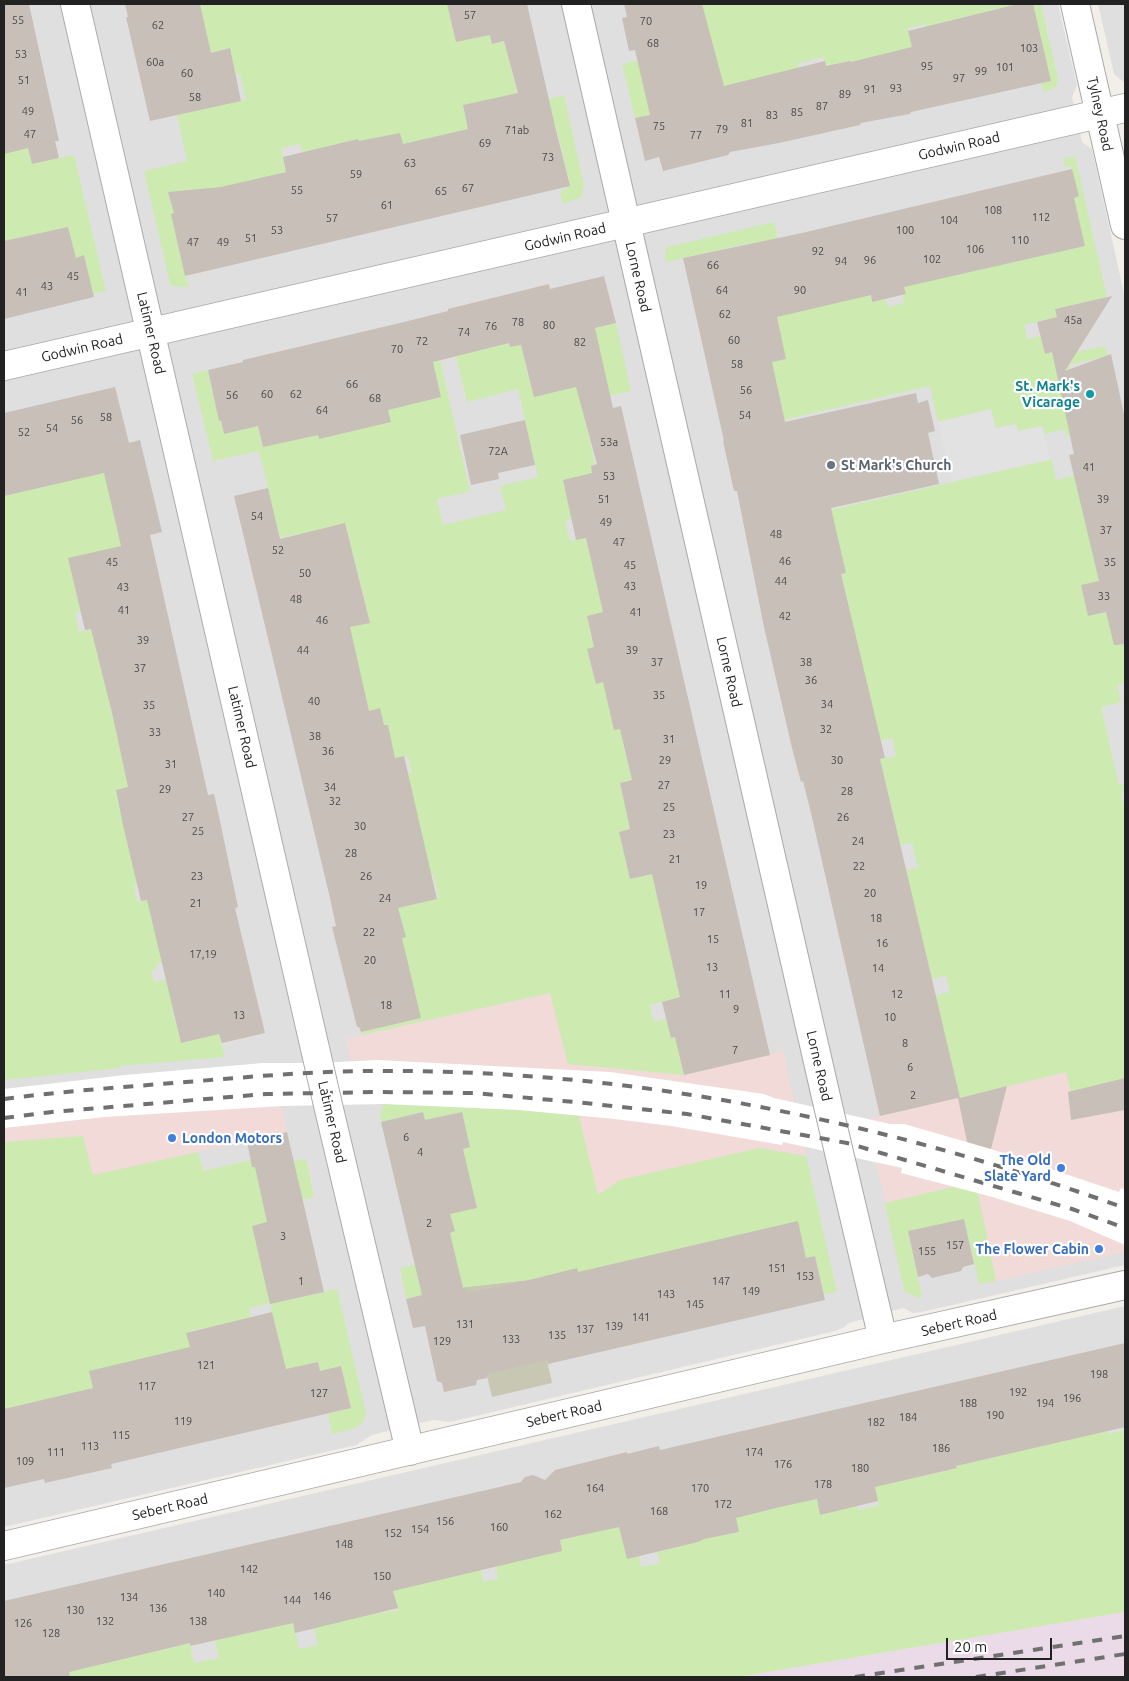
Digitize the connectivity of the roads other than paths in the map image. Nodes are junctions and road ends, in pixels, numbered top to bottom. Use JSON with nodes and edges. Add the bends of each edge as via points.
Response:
{"nodes":[{"id":1,"x":75,"y":4,"type":"edge"},
{"id":2,"x":576,"y":4,"type":"edge"},
{"id":3,"x":1076,"y":4,"type":"edge"},
{"id":4,"x":1113,"y":111,"type":"edge"},
{"id":5,"x":626,"y":223,"type":"junction"},
{"id":6,"x":1125,"y":225,"type":"edge"},
{"id":7,"x":151,"y":333,"type":"junction"},
{"id":8,"x":4,"y":366,"type":"edge"},
{"id":9,"x":1125,"y":1285,"type":"edge"},
{"id":10,"x":883,"y":1339,"type":"junction"},
{"id":11,"x":410,"y":1451,"type":"junction"},
{"id":12,"x":4,"y":1546,"type":"edge"}],
"edges":[{"from":1,"to":7,"type":"street","name":"Latimer Road"},
{"from":2,"to":5,"type":"street","name":"Lorne Road"},
{"from":3,"to":4,"type":"street","name":"Tylney Road"},
{"from":4,"to":5,"type":"street","name":"Godwin Road"},
{"from":4,"to":6,"type":"street","name":"Tylney Road"},
{"from":5,"to":7,"type":"street","name":"Godwin Road"},
{"from":5,"to":10,"type":"street","name":"Lorne Road"},
{"from":7,"to":8,"type":"street","name":"Godwin Road"},
{"from":7,"to":11,"type":"street","name":"Latimer Road"},
{"from":9,"to":10,"type":"street","name":"Sebert Road"},
{"from":10,"to":11,"type":"street","name":"Sebert Road"},
{"from":11,"to":12,"type":"street","name":"Sebert Road"}]}
